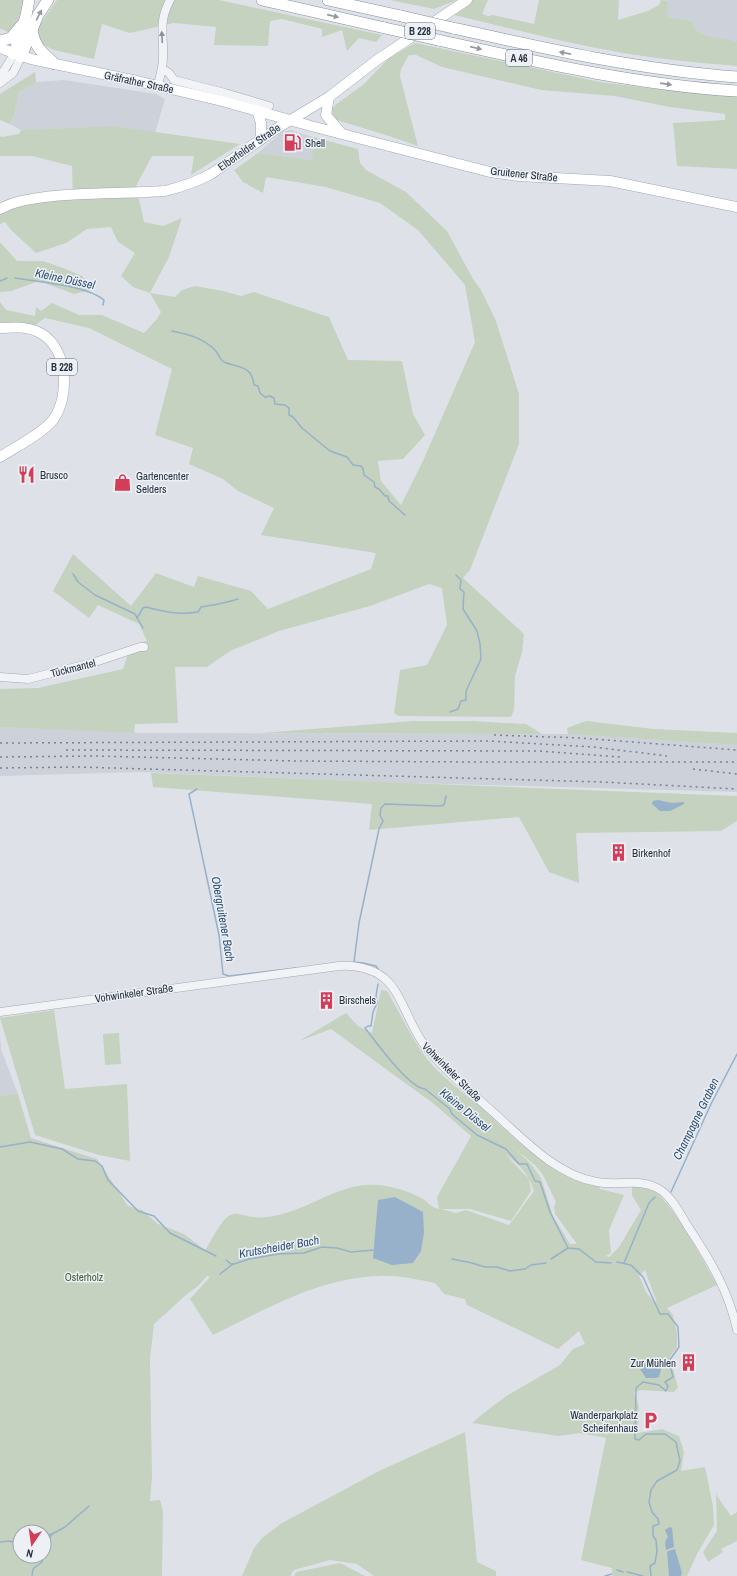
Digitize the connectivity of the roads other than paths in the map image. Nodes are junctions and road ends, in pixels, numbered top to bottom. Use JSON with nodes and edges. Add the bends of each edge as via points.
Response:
{"nodes":[{"id":1,"x":29,"y":0,"type":"edge"},
{"id":2,"x":48,"y":0,"type":"edge"},
{"id":3,"x":170,"y":0,"type":"edge"},
{"id":4,"x":262,"y":0,"type":"edge"},
{"id":5,"x":328,"y":0,"type":"edge"},
{"id":6,"x":467,"y":0,"type":"edge"},
{"id":7,"x":27,"y":27,"type":"junction"},
{"id":8,"x":0,"y":41,"type":"edge"},
{"id":9,"x":0,"y":48,"type":"edge"},
{"id":10,"x":17,"y":55,"type":"junction"},
{"id":11,"x":55,"y":64,"type":"junction"},
{"id":12,"x":0,"y":77,"type":"edge"},
{"id":13,"x":160,"y":77,"type":"junction"},
{"id":14,"x":737,"y":77,"type":"edge"},
{"id":15,"x":0,"y":83,"type":"edge"},
{"id":16,"x":737,"y":91,"type":"edge"},
{"id":17,"x":330,"y":97,"type":"junction"},
{"id":18,"x":269,"y":106,"type":"dead end"},
{"id":19,"x":257,"y":110,"type":"junction"},
{"id":20,"x":290,"y":120,"type":"junction"},
{"id":21,"x":342,"y":134,"type":"junction"},
{"id":22,"x":261,"y":139,"type":"junction"},
{"id":23,"x":737,"y":207,"type":"edge"},
{"id":24,"x":0,"y":208,"type":"edge"},
{"id":25,"x":0,"y":328,"type":"edge"},
{"id":26,"x":0,"y":457,"type":"edge"},
{"id":27,"x":144,"y":647,"type":"dead end"},
{"id":28,"x":0,"y":677,"type":"edge"},
{"id":29,"x":0,"y":1012,"type":"edge"},
{"id":30,"x":737,"y":1330,"type":"edge"}],
"edges":[{"from":1,"to":7,"type":"highway"},
{"from":7,"to":2,"type":"highway","one_way":true},
{"from":13,"to":3,"type":"street","one_way":true,"via":[[163,21]]},
{"from":4,"to":16,"type":"highway","number":"A 46","one_way":true,"bridge":true,"via":[[627,79]]},
{"from":14,"to":5,"type":"highway","number":"A 46","one_way":true,"bridge":true,"via":[[603,60]]},
{"from":6,"to":17,"type":"main road","name":"Elberfelder Straße","number":"B 228","via":[[377,60]]},
{"from":7,"to":8,"type":"highway","via":[[11,38]]},
{"from":7,"to":10,"type":"highway"},
{"from":7,"to":11,"type":"highway","via":[[37,47]]},
{"from":9,"to":10,"type":"main road","name":"Gräfrather Straße"},
{"from":10,"to":11,"type":"main road","name":"Gräfrather Straße"},
{"from":10,"to":12,"type":"street"},
{"from":10,"to":15,"type":"street","via":[[15,71]]},
{"from":11,"to":13,"type":"main road","name":"Gräfrather Straße"},
{"from":13,"to":18,"type":"street","name":"Gräfrather Straße","via":[[169,72],[174,80]]},
{"from":13,"to":19,"type":"main road","name":"Gräfrather Straße"},
{"from":17,"to":20,"type":"main road","name":"Elberfelder Straße","number":"B 228"},
{"from":17,"to":21,"type":"main road","via":[[326,115]]},
{"from":19,"to":20,"type":"main road","name":"Gräfrather Straße"},
{"from":19,"to":22,"type":"main road","via":[[261,123]]},
{"from":20,"to":21,"type":"main road","name":"Gruitener Straße"},
{"from":20,"to":22,"type":"main road","name":"Elberfelder Straße","number":"B 228"},
{"from":21,"to":23,"type":"main road","name":"Gruitener Straße","via":[[496,173],[610,181]]},
{"from":22,"to":24,"type":"main road","name":"Elberfelder Straße","number":"B 228","via":[[210,174],[177,188],[152,192],[63,195],[26,200]]},
{"from":25,"to":26,"type":"main road","number":"B 228","via":[[23,328],[46,337],[58,353],[63,381],[59,408],[52,422]]},
{"from":27,"to":28,"type":"street","name":"Tückmantel","via":[[92,664],[28,679]]},
{"from":29,"to":30,"type":"street","name":"Vohwinkeler Straße","via":[[339,966],[376,973],[389,982],[416,1033],[429,1050],[545,1157],[563,1170],[586,1180],[603,1183],[644,1183],[664,1193],[716,1271]]}]}
